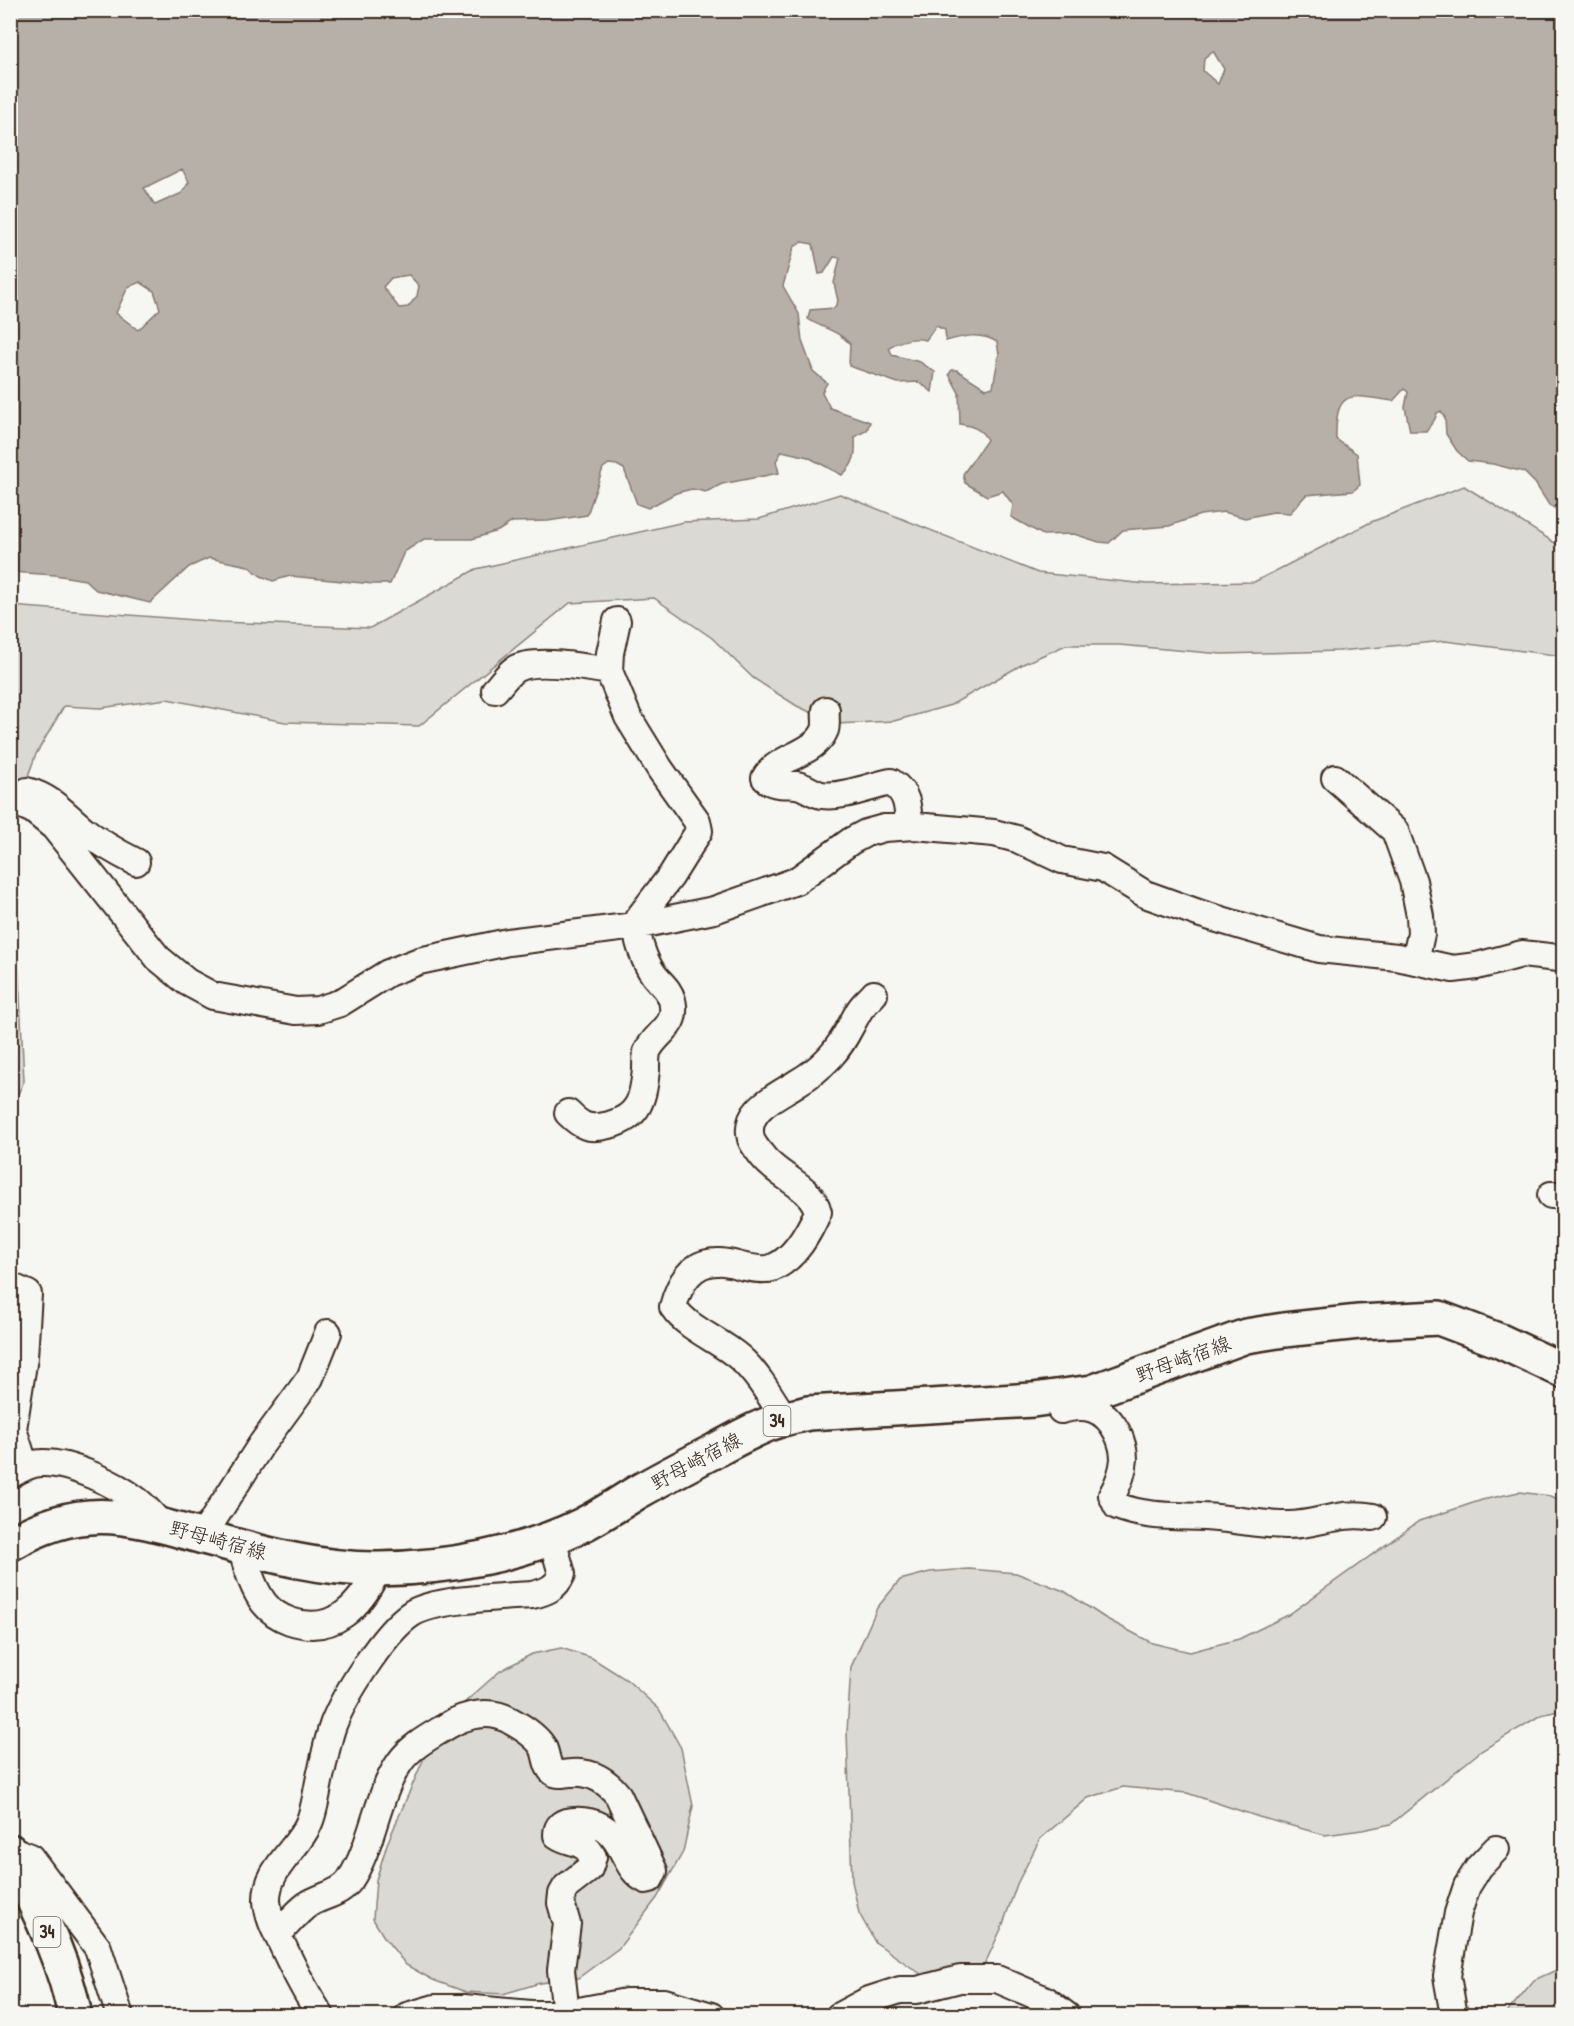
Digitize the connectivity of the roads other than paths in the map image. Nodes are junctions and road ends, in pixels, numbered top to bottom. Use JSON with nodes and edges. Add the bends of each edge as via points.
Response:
{"nodes":[{"id":1,"x":617,"y":621,"type":"dead end"},
{"id":2,"x":609,"y":670,"type":"junction"},
{"id":3,"x":495,"y":690,"type":"dead end"},
{"id":4,"x":826,"y":710,"type":"dead end"},
{"id":5,"x":1335,"y":778,"type":"dead end"},
{"id":6,"x":12,"y":802,"type":"edge"},
{"id":7,"x":909,"y":826,"type":"junction"},
{"id":8,"x":136,"y":862,"type":"dead end"},
{"id":9,"x":635,"y":926,"type":"junction"},
{"id":10,"x":1562,"y":959,"type":"edge"},
{"id":11,"x":1415,"y":961,"type":"junction"},
{"id":12,"x":874,"y":994,"type":"dead end"},
{"id":13,"x":568,"y":1113,"type":"dead end"},
{"id":14,"x":10,"y":1286,"type":"edge"},
{"id":15,"x":328,"y":1333,"type":"dead end"},
{"id":16,"x":1563,"y":1371,"type":"edge"},
{"id":17,"x":1042,"y":1399,"type":"junction"},
{"id":18,"x":785,"y":1419,"type":"junction"},
{"id":19,"x":18,"y":1472,"type":"edge"},
{"id":20,"x":1373,"y":1517,"type":"dead end"},
{"id":21,"x":161,"y":1525,"type":"junction"},
{"id":22,"x":202,"y":1537,"type":"junction"},
{"id":23,"x":552,"y":1539,"type":"junction"},
{"id":24,"x":10,"y":1544,"type":"edge"},
{"id":25,"x":241,"y":1548,"type":"junction"},
{"id":26,"x":378,"y":1569,"type":"junction"},
{"id":27,"x":1496,"y":1849,"type":"dead end"},
{"id":28,"x":10,"y":1850,"type":"edge"},
{"id":29,"x":278,"y":1934,"type":"junction"},
{"id":30,"x":566,"y":2013,"type":"junction"},
{"id":31,"x":75,"y":2016,"type":"edge"},
{"id":32,"x":120,"y":2016,"type":"edge"},
{"id":33,"x":321,"y":2016,"type":"edge"},
{"id":34,"x":407,"y":2016,"type":"edge"},
{"id":35,"x":711,"y":2016,"type":"edge"},
{"id":36,"x":839,"y":2016,"type":"edge"},
{"id":37,"x":1067,"y":2016,"type":"edge"},
{"id":38,"x":1454,"y":2016,"type":"edge"}],
"edges":[{"from":1,"to":2,"type":"street"},
{"from":2,"to":3,"type":"street","via":[[522,666]]},
{"from":2,"to":9,"type":"street","via":[[628,717],[697,821],[699,831]]},
{"from":4,"to":7,"type":"street","via":[[825,729],[818,740],[773,768],[765,778],[832,796],[891,782],[904,793]]},
{"from":5,"to":11,"type":"street","via":[[1395,831],[1420,916]]},
{"from":6,"to":8,"type":"street","via":[[27,791],[40,795],[103,844]]},
{"from":6,"to":9,"type":"street","via":[[33,810],[54,827],[158,957],[187,982],[213,996],[233,1000],[296,1011],[318,1010],[340,1003],[388,973],[419,961],[508,942]]},
{"from":7,"to":9,"type":"street","via":[[866,833],[796,881],[714,910]]},
{"from":7,"to":11,"type":"street","via":[[994,833],[1017,839],[1062,860],[1103,868],[1145,894],[1201,914],[1319,948]]},
{"from":9,"to":13,"type":"street","via":[[646,962],[672,999],[671,1021],[647,1052],[641,1102],[634,1111],[619,1122],[589,1127]]},
{"from":10,"to":11,"type":"street","via":[[1522,954],[1453,969]]},
{"from":12,"to":18,"type":"street","via":[[859,1010],[844,1040],[829,1058],[768,1100],[751,1125],[752,1140],[765,1159],[816,1203],[818,1212],[800,1245],[771,1268],[717,1262],[697,1266],[676,1293],[673,1307],[695,1329],[742,1359]]},
{"from":14,"to":19,"type":"street","via":[[28,1294],[13,1429]]},
{"from":15,"to":22,"type":"street","via":[[310,1378]]},
{"from":16,"to":17,"type":"main road","name":"野母崎宿線","number":"34","via":[[1439,1318],[1246,1336],[1092,1392]]},
{"from":17,"to":18,"type":"main road","name":"野母崎宿線","number":"34","via":[[808,1413]]},
{"from":17,"to":20,"type":"street","via":[[1048,1408],[1059,1411],[1074,1406],[1100,1411],[1113,1425],[1122,1441],[1124,1456],[1123,1472],[1112,1495],[1117,1506],[1134,1513],[1288,1526],[1332,1516]]},
{"from":18,"to":23,"type":"main road","name":"野母崎宿線","number":"34","via":[[738,1438]]},
{"from":19,"to":21,"type":"street","via":[[42,1463],[95,1476],[138,1501]]},
{"from":21,"to":22,"type":"main road","name":"野母崎宿線","number":"34"},
{"from":21,"to":24,"type":"main road","name":"野母崎宿線","number":"34","via":[[132,1518],[81,1518],[39,1529]]},
{"from":22,"to":25,"type":"main road","name":"野母崎宿線","number":"34"},
{"from":23,"to":26,"type":"main road","name":"野母崎宿線","number":"34","via":[[470,1559]]},
{"from":23,"to":29,"type":"street","via":[[562,1574],[554,1586],[532,1595],[426,1607],[411,1614],[373,1654],[333,1725],[310,1821],[270,1880],[269,1918]]},
{"from":25,"to":26,"type":"main road","name":"野母崎宿線","number":"34","via":[[322,1565]]},
{"from":25,"to":26,"type":"street","via":[[264,1604],[278,1617],[300,1624],[337,1621],[367,1592]]},
{"from":27,"to":38,"type":"street","via":[[1467,1886],[1458,1913],[1447,1976]]},
{"from":28,"to":31,"type":"main road","number":"34","via":[[55,1950]]},
{"from":28,"to":32,"type":"street","via":[[30,1857],[98,1948]]},
{"from":29,"to":30,"type":"street","via":[[306,1906],[348,1883],[400,1762],[460,1717],[495,1714],[537,1740],[551,1770],[557,1774],[584,1773],[610,1785],[654,1871],[650,1879],[638,1875],[613,1835],[599,1824],[563,1822],[556,1831],[562,1839],[582,1844],[593,1857],[590,1869],[562,1894],[567,1924],[561,1970]]},
{"from":29,"to":33,"type":"street","via":[[304,1991]]},
{"from":30,"to":34,"type":"street","via":[[435,2008]]},
{"from":30,"to":35,"type":"street","via":[[626,2002],[664,2002]]},
{"from":36,"to":37,"type":"street","via":[[900,1990],[917,1990],[960,1979],[997,1979],[1046,2000]]}]}
